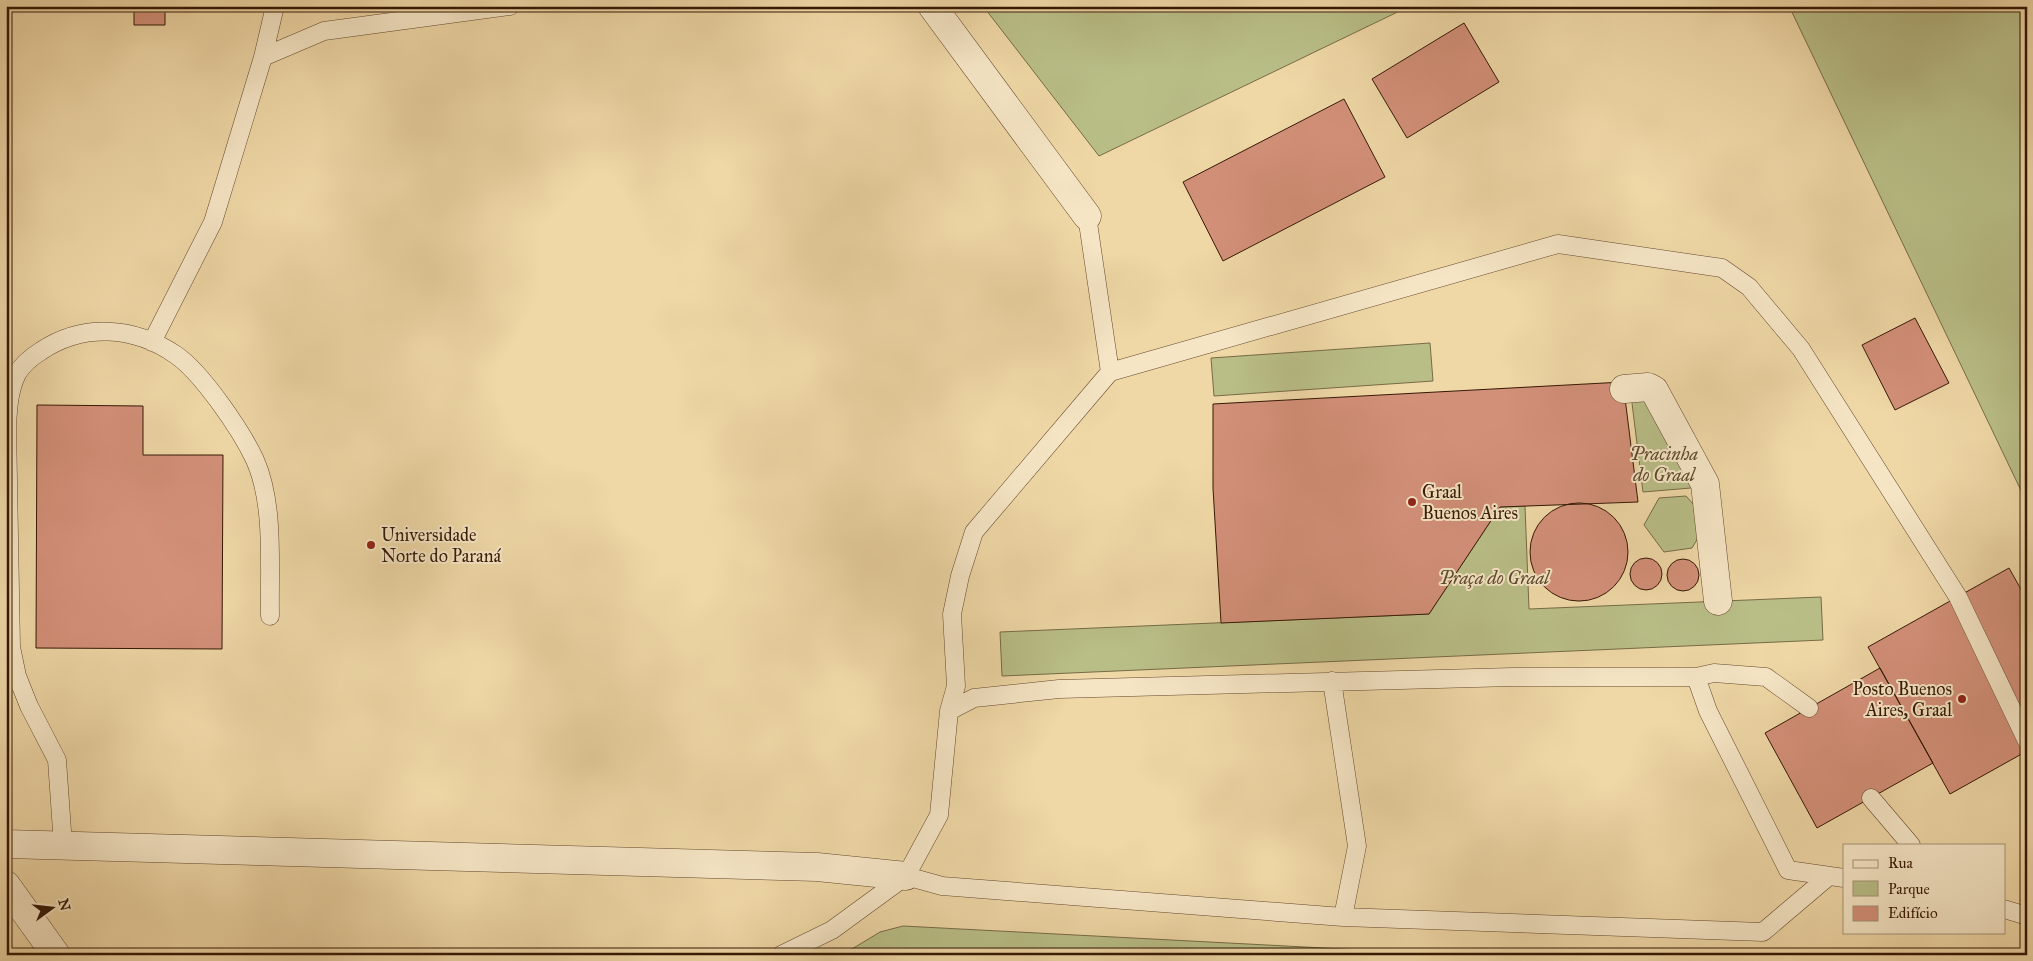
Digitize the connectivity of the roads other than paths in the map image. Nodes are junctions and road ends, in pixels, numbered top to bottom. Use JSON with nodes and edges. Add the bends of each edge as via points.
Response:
{"nodes":[{"id":1,"x":275,"y":6,"type":"edge"},
{"id":2,"x":510,"y":6,"type":"edge"},
{"id":3,"x":932,"y":6,"type":"edge"},
{"id":4,"x":263,"y":57,"type":"junction"},
{"id":5,"x":1087,"y":216,"type":"joint"},
{"id":6,"x":152,"y":342,"type":"junction"},
{"id":7,"x":1110,"y":372,"type":"junction"},
{"id":8,"x":1624,"y":389,"type":"dead end"},
{"id":9,"x":1718,"y":601,"type":"dead end"},
{"id":10,"x":270,"y":616,"type":"dead end"},
{"id":11,"x":1696,"y":677,"type":"junction"},
{"id":12,"x":1332,"y":681,"type":"junction"},
{"id":13,"x":1809,"y":708,"type":"dead end"},
{"id":14,"x":950,"y":711,"type":"junction"},
{"id":15,"x":2027,"y":741,"type":"edge"},
{"id":16,"x":1871,"y":798,"type":"dead end"},
{"id":17,"x":6,"y":844,"type":"edge"},
{"id":18,"x":1910,"y":844,"type":"edge"},
{"id":19,"x":63,"y":845,"type":"junction"},
{"id":20,"x":906,"y":876,"type":"junction"},
{"id":21,"x":1837,"y":877,"type":"edge"},
{"id":22,"x":6,"y":885,"type":"edge"},
{"id":23,"x":2006,"y":910,"type":"edge"},
{"id":24,"x":2027,"y":916,"type":"edge"},
{"id":25,"x":1343,"y":917,"type":"junction"},
{"id":26,"x":56,"y":955,"type":"edge"},
{"id":27,"x":780,"y":955,"type":"edge"}],
"edges":[{"from":1,"to":4,"type":"lane"},
{"from":2,"to":4,"type":"lane","via":[[324,31]]},
{"from":3,"to":5,"type":"street"},
{"from":4,"to":6,"type":"lane","via":[[213,222]]},
{"from":5,"to":7,"type":"lane"},
{"from":6,"to":10,"type":"lane","via":[[176,355],[196,372],[254,458],[264,482],[268,513]]},
{"from":6,"to":19,"type":"lane","via":[[104,331],[82,332],[58,340],[34,356],[18,373],[10,396],[7,426],[11,647],[29,706],[57,760]]},
{"from":7,"to":14,"type":"lane","via":[[974,532],[952,614],[956,686]]},
{"from":7,"to":15,"type":"lane","via":[[1558,244],[1722,268],[1749,287],[1801,349],[1958,597]]},
{"from":8,"to":9,"type":"street","via":[[1648,387],[1654,390],[1705,484]]},
{"from":11,"to":12,"type":"lane"},
{"from":11,"to":13,"type":"lane","via":[[1714,674],[1766,677]]},
{"from":11,"to":21,"type":"lane","via":[[1708,711],[1788,870]]},
{"from":12,"to":14,"type":"lane","via":[[1002,693],[974,698]]},
{"from":12,"to":25,"type":"lane","via":[[1357,846]]},
{"from":14,"to":20,"type":"lane","via":[[939,816]]},
{"from":16,"to":18,"type":"lane"},
{"from":17,"to":19,"type":"street"},
{"from":19,"to":20,"type":"street","via":[[817,866]]},
{"from":20,"to":25,"type":"lane","via":[[942,886]]},
{"from":20,"to":27,"type":"lane","via":[[832,930]]},
{"from":21,"to":25,"type":"lane","via":[[1763,932]]},
{"from":22,"to":26,"type":"street"},
{"from":23,"to":24,"type":"lane"}]}
